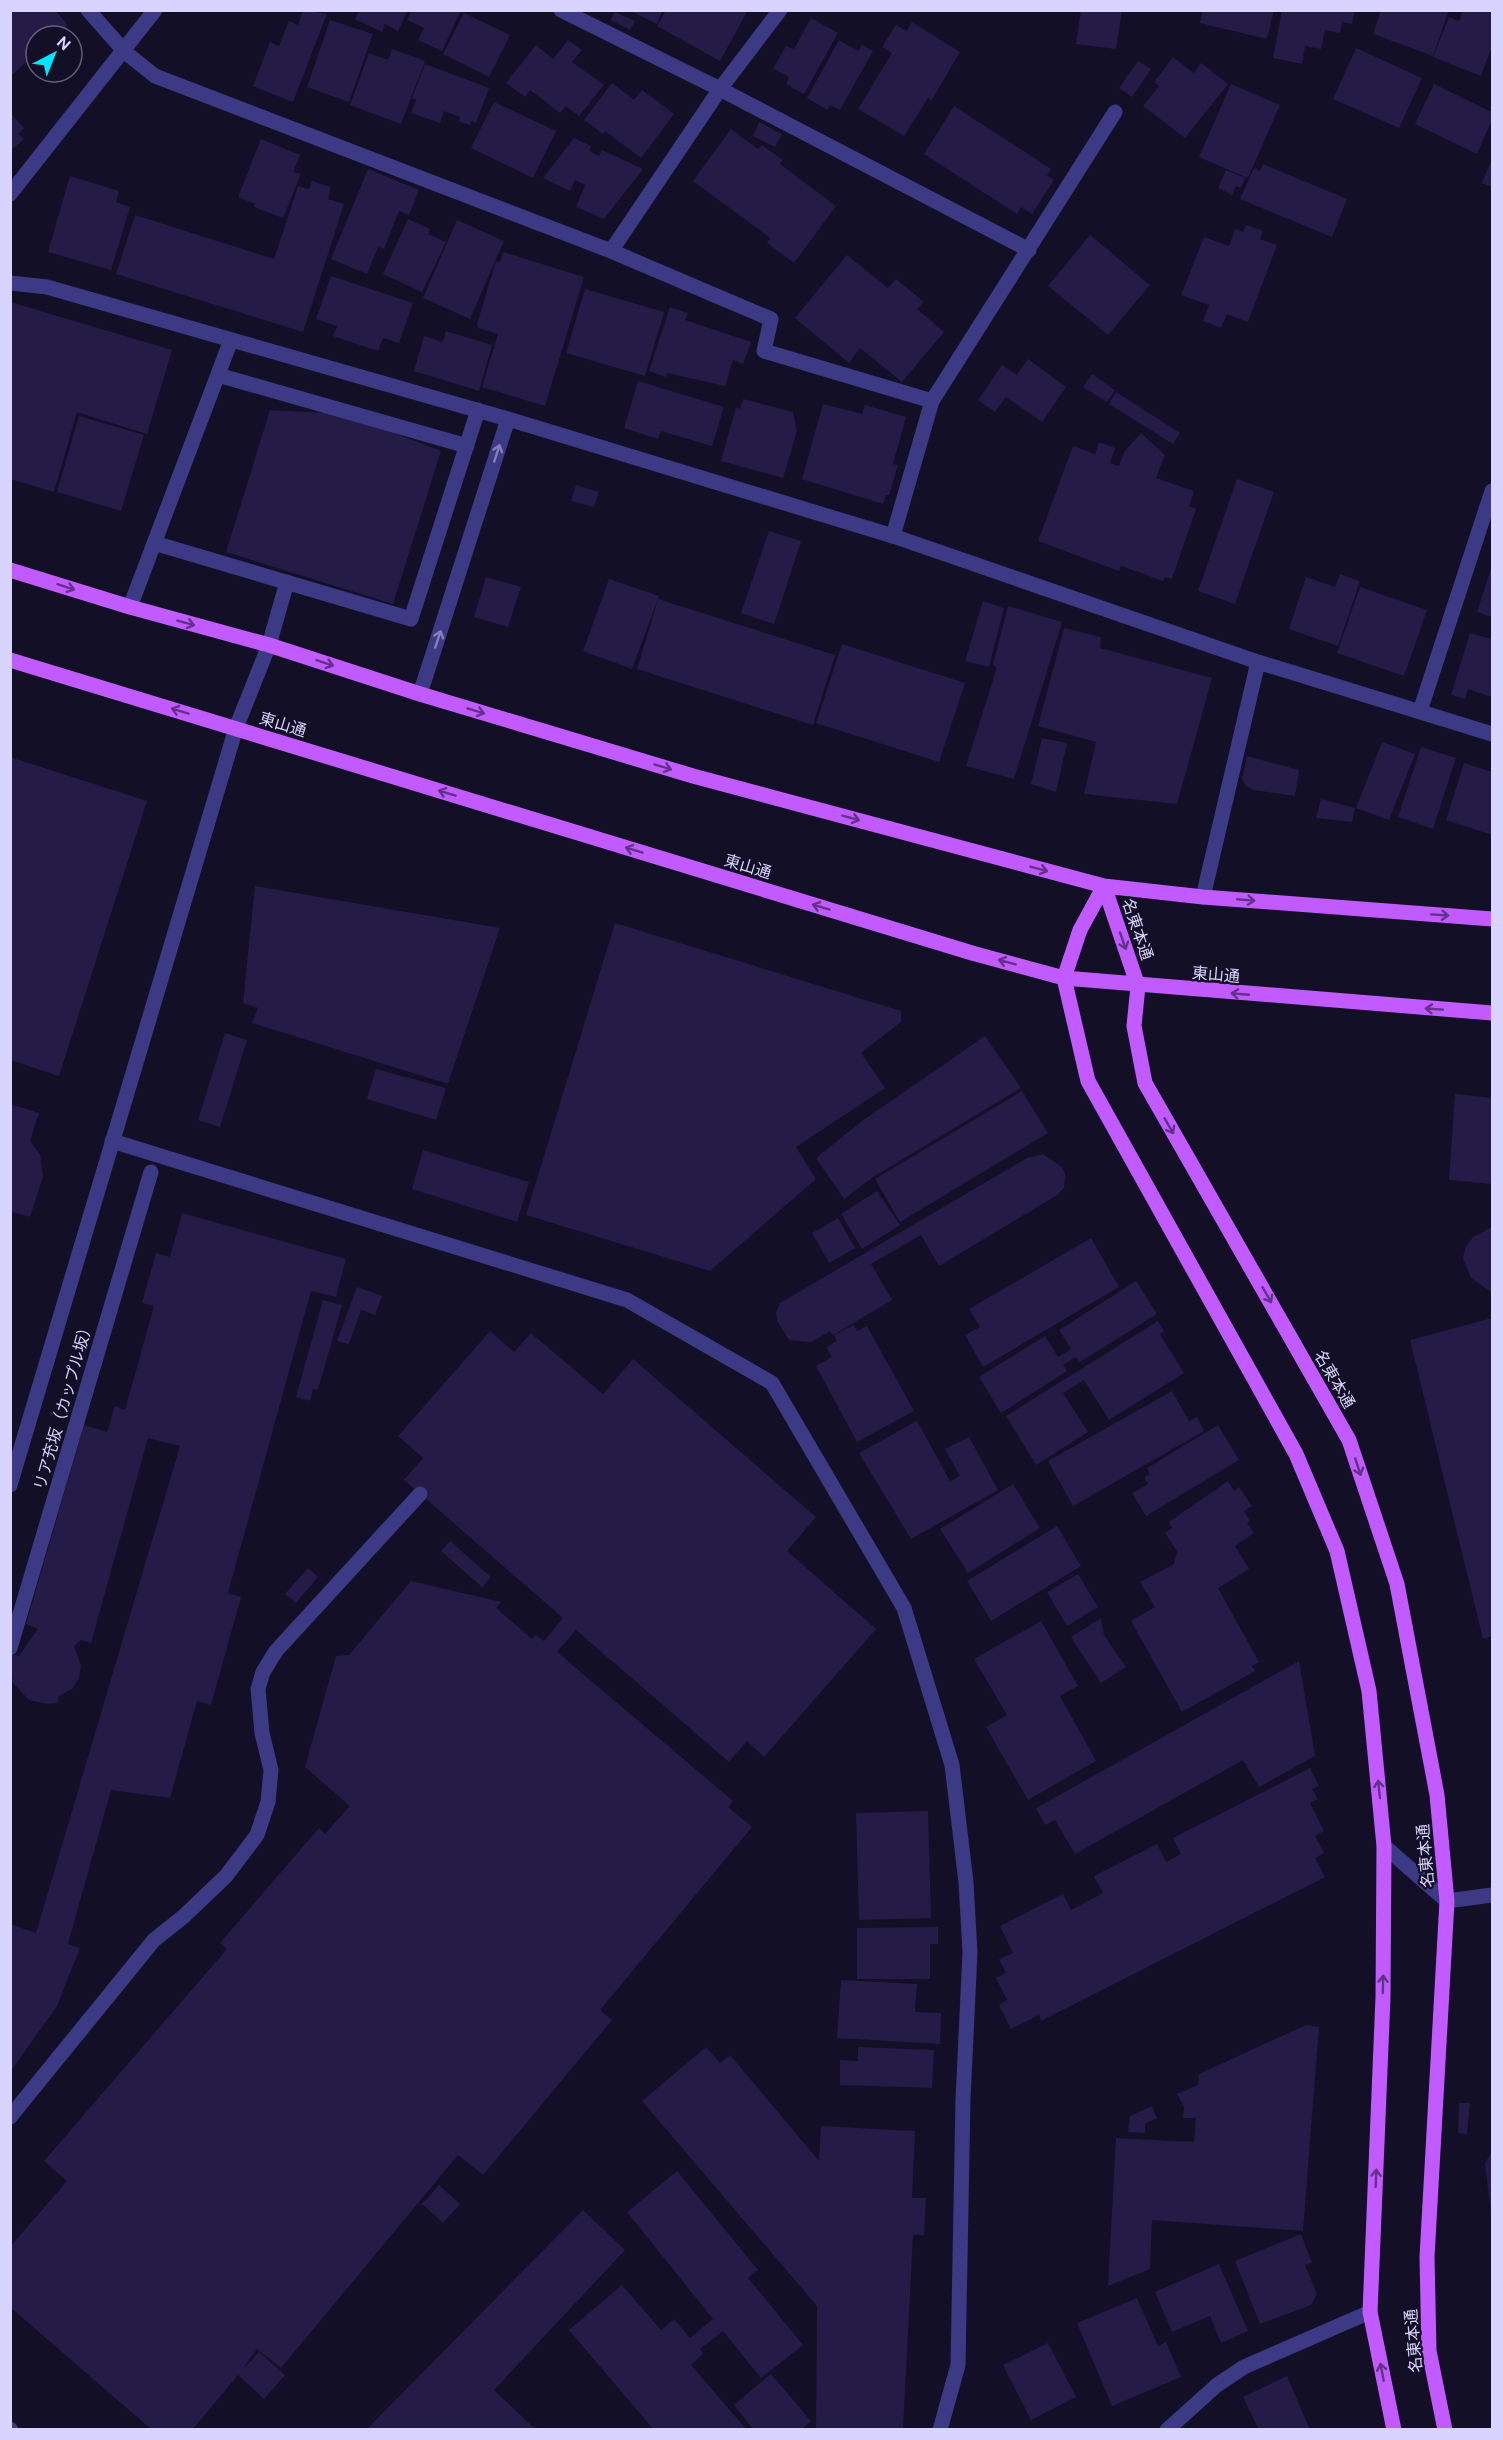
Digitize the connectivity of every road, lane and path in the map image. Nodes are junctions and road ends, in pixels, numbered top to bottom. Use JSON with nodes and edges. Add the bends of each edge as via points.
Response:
{"nodes":[{"id":1,"x":88,"y":10,"type":"edge"},
{"id":2,"x":155,"y":10,"type":"edge"},
{"id":3,"x":561,"y":10,"type":"edge"},
{"id":4,"x":780,"y":10,"type":"edge"},
{"id":5,"x":125,"y":52,"type":"junction"},
{"id":6,"x":720,"y":89,"type":"junction"},
{"id":7,"x":1115,"y":112,"type":"dead end"},
{"id":8,"x":10,"y":194,"type":"edge"},
{"id":9,"x":1029,"y":250,"type":"junction"},
{"id":10,"x":611,"y":251,"type":"junction"},
{"id":11,"x":10,"y":283,"type":"edge"},
{"id":12,"x":231,"y":340,"type":"junction"},
{"id":13,"x":218,"y":375,"type":"junction"},
{"id":14,"x":932,"y":401,"type":"junction"},
{"id":15,"x":478,"y":410,"type":"junction"},
{"id":16,"x":508,"y":419,"type":"junction"},
{"id":17,"x":467,"y":446,"type":"junction"},
{"id":18,"x":1492,"y":490,"type":"edge"},
{"id":19,"x":893,"y":536,"type":"junction"},
{"id":20,"x":154,"y":543,"type":"junction"},
{"id":21,"x":10,"y":570,"type":"edge"},
{"id":22,"x":287,"y":582,"type":"junction"},
{"id":23,"x":130,"y":607,"type":"junction"},
{"id":24,"x":269,"y":645,"type":"junction"},
{"id":25,"x":10,"y":660,"type":"edge"},
{"id":26,"x":1258,"y":662,"type":"junction"},
{"id":27,"x":420,"y":694,"type":"junction"},
{"id":28,"x":1420,"y":711,"type":"junction"},
{"id":29,"x":236,"y":728,"type":"junction"},
{"id":30,"x":1492,"y":734,"type":"edge"},
{"id":31,"x":1104,"y":886,"type":"junction"},
{"id":32,"x":1203,"y":897,"type":"junction"},
{"id":33,"x":1492,"y":919,"type":"edge"},
{"id":34,"x":1064,"y":978,"type":"junction"},
{"id":35,"x":1138,"y":986,"type":"junction"},
{"id":36,"x":1492,"y":1013,"type":"edge"},
{"id":37,"x":112,"y":1141,"type":"junction"},
{"id":38,"x":151,"y":1172,"type":"dead end"},
{"id":39,"x":10,"y":1485,"type":"edge"},
{"id":40,"x":420,"y":1494,"type":"dead end"},
{"id":41,"x":10,"y":1648,"type":"edge"},
{"id":42,"x":1384,"y":1846,"type":"junction"},
{"id":43,"x":1492,"y":1895,"type":"edge"},
{"id":44,"x":1447,"y":1901,"type":"junction"},
{"id":45,"x":10,"y":2117,"type":"edge"},
{"id":46,"x":1370,"y":2312,"type":"junction"},
{"id":47,"x":940,"y":2430,"type":"edge"},
{"id":48,"x":1167,"y":2430,"type":"edge"},
{"id":49,"x":1394,"y":2430,"type":"edge"},
{"id":50,"x":1445,"y":2430,"type":"edge"}],
"edges":[{"from":1,"to":5,"type":"street"},
{"from":2,"to":5,"type":"street"},
{"from":3,"to":6,"type":"street"},
{"from":4,"to":6,"type":"street"},
{"from":5,"to":8,"type":"street"},
{"from":5,"to":10,"type":"street","via":[[155,76]]},
{"from":6,"to":9,"type":"street"},
{"from":6,"to":10,"type":"street"},
{"from":7,"to":9,"type":"street"},
{"from":9,"to":14,"type":"street"},
{"from":10,"to":14,"type":"street","via":[[771,319],[764,351]]},
{"from":11,"to":12,"type":"street","via":[[47,288]]},
{"from":12,"to":13,"type":"street"},
{"from":12,"to":15,"type":"street"},
{"from":13,"to":17,"type":"street"},
{"from":13,"to":20,"type":"street"},
{"from":14,"to":19,"type":"street"},
{"from":15,"to":16,"type":"street"},
{"from":15,"to":17,"type":"street"},
{"from":16,"to":19,"type":"street"},
{"from":27,"to":16,"type":"street","one_way":true},
{"from":17,"to":22,"type":"street","via":[[411,619]]},
{"from":18,"to":28,"type":"street"},
{"from":19,"to":26,"type":"street"},
{"from":20,"to":22,"type":"street"},
{"from":20,"to":23,"type":"street"},
{"from":21,"to":23,"type":"main road","one_way":true},
{"from":22,"to":24,"type":"street"},
{"from":23,"to":24,"type":"main road","one_way":true},
{"from":24,"to":27,"type":"main road","one_way":true},
{"from":24,"to":29,"type":"street"},
{"from":29,"to":25,"type":"main road","name":"東山通","one_way":true},
{"from":26,"to":28,"type":"street"},
{"from":26,"to":32,"type":"street"},
{"from":27,"to":31,"type":"main road","one_way":true,"via":[[693,776]]},
{"from":28,"to":30,"type":"street"},
{"from":34,"to":29,"type":"main road","name":"東山通","one_way":true},
{"from":29,"to":37,"type":"street"},
{"from":31,"to":32,"type":"main road"},
{"from":31,"to":34,"type":"main road","name":"名東本通","via":[[1080,930]]},
{"from":31,"to":35,"type":"main road","name":"名東本通","one_way":true},
{"from":32,"to":33,"type":"main road","one_way":true},
{"from":34,"to":35,"type":"main road","name":"東山通"},
{"from":42,"to":34,"type":"main road","name":"名東本通","one_way":true,"via":[[1369,1692],[1338,1551],[1296,1454],[1088,1082]]},
{"from":36,"to":35,"type":"main road","name":"東山通","one_way":true},
{"from":35,"to":44,"type":"main road","name":"名東本通","one_way":true,"via":[[1134,1026],[1145,1083],[1349,1440],[1397,1584],[1437,1795]]},
{"from":37,"to":39,"type":"street"},
{"from":37,"to":47,"type":"street","via":[[627,1300],[772,1383],[904,1608],[952,1765],[970,1952],[958,2364]]},
{"from":38,"to":41,"type":"street","name":"リア充坂（カップル坂）"},
{"from":40,"to":45,"type":"street","via":[[276,1651],[263,1672],[257,1701],[271,1786],[265,1818],[248,1850],[212,1890],[154,1940]]},
{"from":42,"to":44,"type":"street"},
{"from":46,"to":42,"type":"main road","name":"名東本通","one_way":true,"via":[[1383,1997]]},
{"from":43,"to":44,"type":"street"},
{"from":44,"to":50,"type":"main road","name":"名東本通","via":[[1427,2257],[1429,2351]]},
{"from":46,"to":48,"type":"street","via":[[1244,2367],[1216,2385]]},
{"from":49,"to":46,"type":"main road","name":"名東本通","one_way":true}]}
